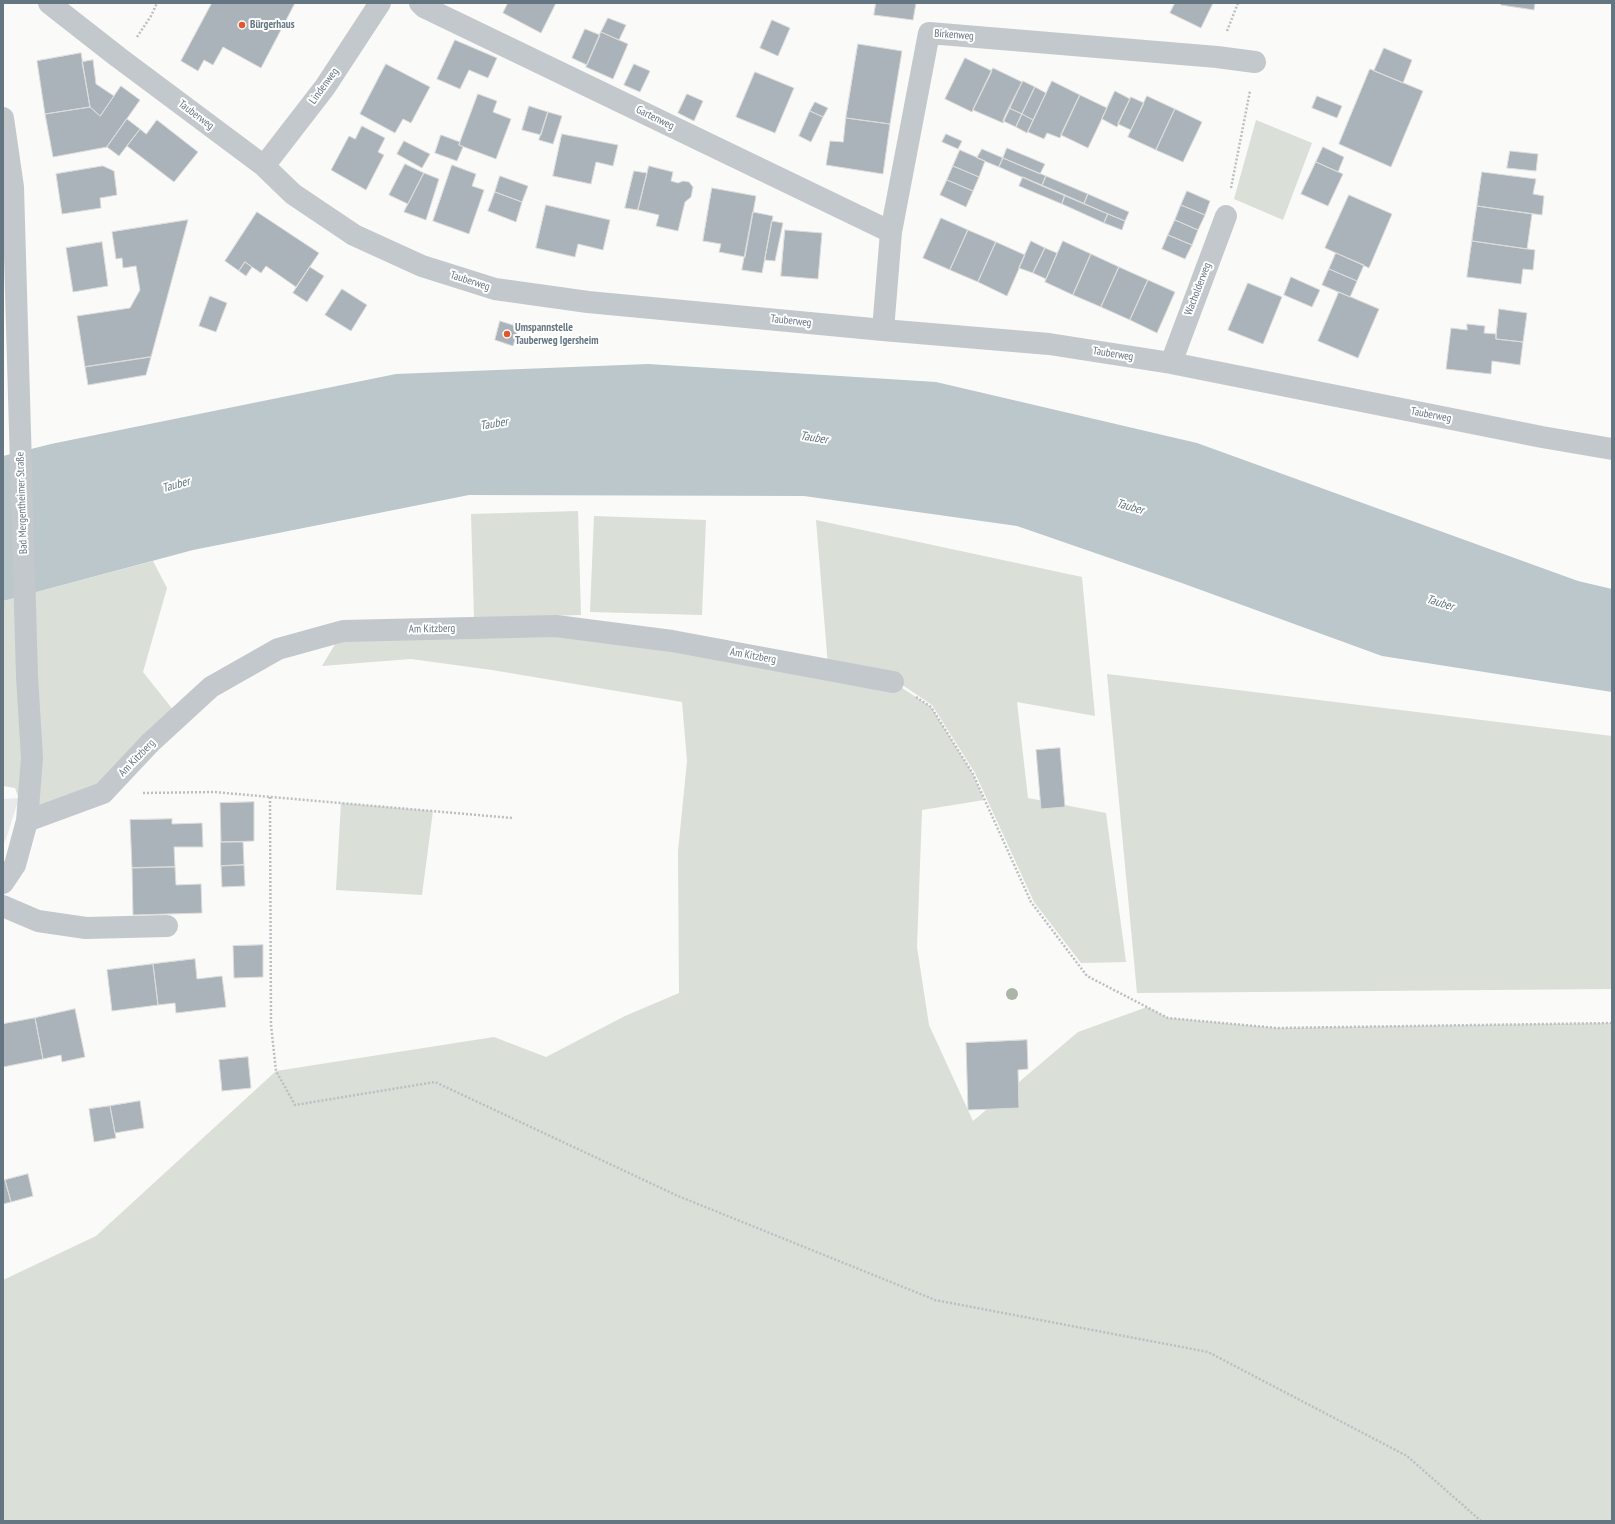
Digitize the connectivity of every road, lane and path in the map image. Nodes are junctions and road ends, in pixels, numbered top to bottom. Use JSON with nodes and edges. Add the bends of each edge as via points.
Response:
{"nodes":[{"id":1,"x":49,"y":3,"type":"edge"},
{"id":2,"x":157,"y":3,"type":"edge"},
{"id":3,"x":380,"y":3,"type":"edge"},
{"id":4,"x":420,"y":3,"type":"edge"},
{"id":5,"x":118,"y":57,"type":"junction"},
{"id":6,"x":1255,"y":62,"type":"joint"},
{"id":7,"x":3,"y":118,"type":"edge"},
{"id":8,"x":264,"y":166,"type":"junction"},
{"id":9,"x":8,"y":186,"type":"edge"},
{"id":10,"x":1226,"y":216,"type":"joint"},
{"id":11,"x":891,"y":232,"type":"junction"},
{"id":12,"x":883,"y":330,"type":"junction"},
{"id":13,"x":1171,"y":363,"type":"junction"},
{"id":14,"x":1612,"y":449,"type":"edge"},
{"id":15,"x":893,"y":682,"type":"joint"},
{"id":16,"x":103,"y":793,"type":"junction"},
{"id":17,"x":270,"y":797,"type":"junction"},
{"id":18,"x":512,"y":818,"type":"dead end"},
{"id":19,"x":27,"y":821,"type":"junction"},
{"id":20,"x":3,"y":883,"type":"edge"},
{"id":21,"x":3,"y":906,"type":"edge"},
{"id":22,"x":167,"y":926,"type":"dead end"},
{"id":23,"x":1612,"y":1023,"type":"edge"},
{"id":24,"x":1481,"y":1521,"type":"edge"}],
"edges":[{"from":1,"to":5,"type":"street","name":"Tauberweg"},
{"from":2,"to":5,"type":"path","via":[[143,29]]},
{"from":3,"to":8,"type":"street","name":"Lindenweg","via":[[325,87]]},
{"from":4,"to":11,"type":"street","name":"Gartenweg"},
{"from":5,"to":8,"type":"street","name":"Tauberweg"},
{"from":6,"to":10,"type":"path"},
{"from":6,"to":11,"type":"street","name":"Birkenweg","via":[[929,33]]},
{"from":7,"to":9,"type":"street","name":"Bad Mergentheimer Straße"},
{"from":8,"to":12,"type":"street","name":"Tauberweg","via":[[293,194],[354,235],[422,266],[495,289],[588,302]]},
{"from":9,"to":19,"type":"street","name":"Bad Mergentheimer Straße","via":[[32,758]]},
{"from":10,"to":13,"type":"street","name":"Wacholderweg"},
{"from":11,"to":12,"type":"street","name":"Birkenweg"},
{"from":12,"to":13,"type":"street","name":"Tauberweg","via":[[1049,344]]},
{"from":13,"to":14,"type":"street","name":"Tauberweg"},
{"from":15,"to":16,"type":"street","name":"Am Kitzberg","via":[[672,641],[556,626],[343,631],[278,649],[211,687],[150,743]]},
{"from":15,"to":23,"type":"path","via":[[931,707],[973,774],[1031,902],[1088,976],[1168,1018],[1277,1028]]},
{"from":16,"to":17,"type":"path","via":[[214,792]]},
{"from":16,"to":19,"type":"street","name":"Am Kitzberg"},
{"from":17,"to":18,"type":"path"},
{"from":17,"to":24,"type":"path","via":[[271,1026],[276,1071],[294,1105],[435,1082],[678,1196],[935,1300],[1208,1352],[1407,1456]]},
{"from":19,"to":20,"type":"street","name":"Bad Mergentheimer Straße","via":[[15,865]]},
{"from":21,"to":22,"type":"street","via":[[38,921],[86,928]]}]}
